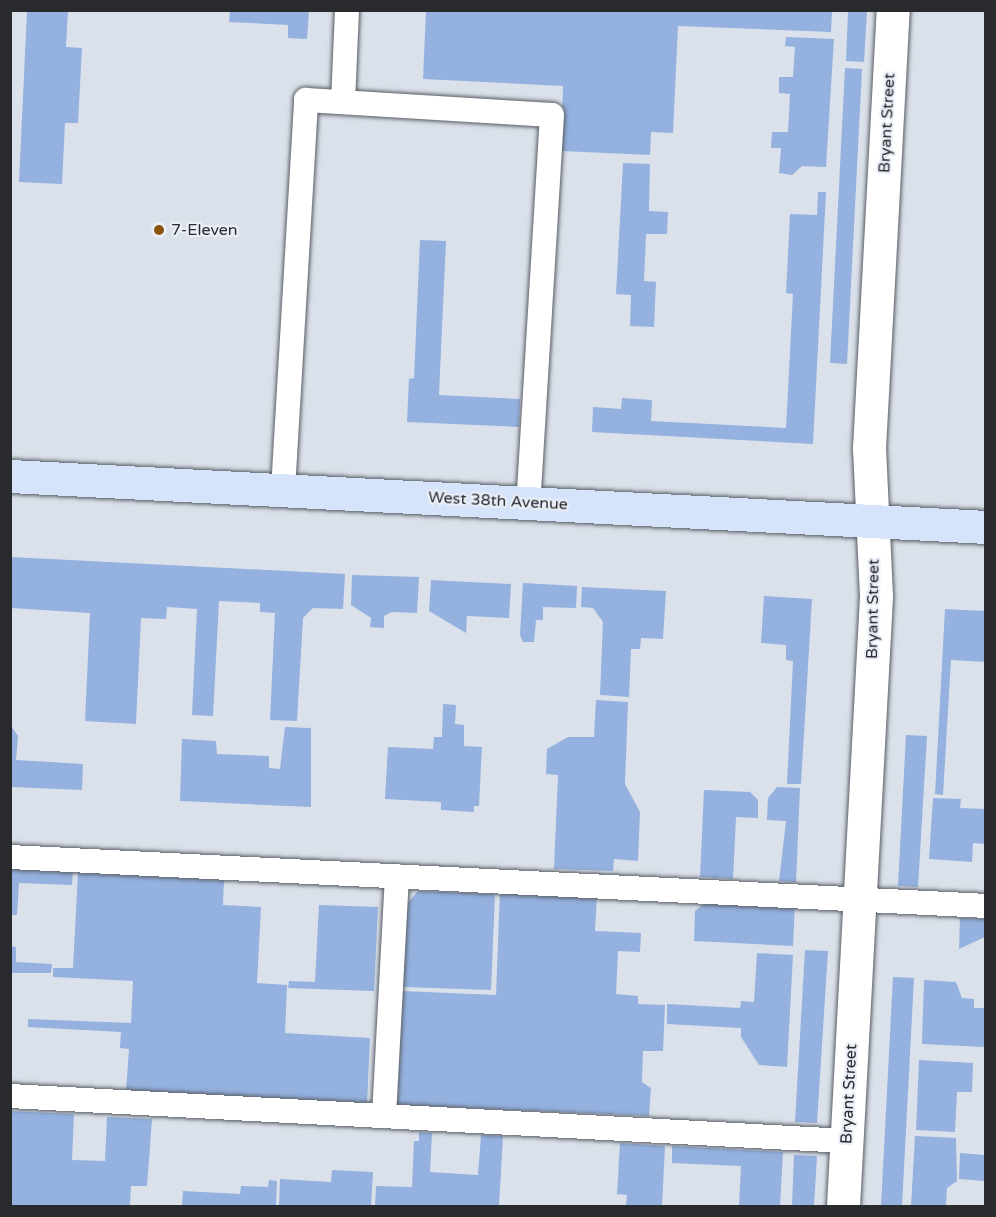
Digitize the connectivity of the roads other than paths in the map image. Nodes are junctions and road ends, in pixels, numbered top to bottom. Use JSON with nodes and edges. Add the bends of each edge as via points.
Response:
{"nodes":[{"id":1,"x":347,"y":10,"type":"edge"},
{"id":2,"x":893,"y":10,"type":"edge"},
{"id":3,"x":343,"y":102,"type":"junction"},
{"id":4,"x":10,"y":476,"type":"edge"},
{"id":5,"x":284,"y":490,"type":"junction"},
{"id":6,"x":528,"y":503,"type":"junction"},
{"id":7,"x":873,"y":521,"type":"junction"},
{"id":8,"x":986,"y":527,"type":"edge"},
{"id":9,"x":10,"y":857,"type":"edge"},
{"id":10,"x":397,"y":876,"type":"junction"},
{"id":11,"x":860,"y":899,"type":"junction"},
{"id":12,"x":986,"y":906,"type":"edge"},
{"id":13,"x":10,"y":1096,"type":"edge"},
{"id":14,"x":384,"y":1116,"type":"junction"},
{"id":15,"x":846,"y":1141,"type":"junction"},
{"id":16,"x":843,"y":1206,"type":"edge"}],
"edges":[{"from":1,"to":3,"type":"lane"},
{"from":2,"to":7,"type":"street","name":"Bryant Street","via":[[869,448]]},
{"from":3,"to":5,"type":"lane","via":[[306,100]]},
{"from":3,"to":6,"type":"lane","via":[[552,115]]},
{"from":4,"to":5,"type":"main road","name":"West 38th Avenue"},
{"from":5,"to":6,"type":"main road","name":"West 38th Avenue"},
{"from":6,"to":7,"type":"main road","name":"West 38th Avenue"},
{"from":7,"to":8,"type":"main road","name":"West 38th Avenue"},
{"from":7,"to":11,"type":"street","name":"Bryant Street","via":[[876,597]]},
{"from":9,"to":10,"type":"lane"},
{"from":10,"to":11,"type":"lane"},
{"from":10,"to":14,"type":"lane"},
{"from":11,"to":12,"type":"lane"},
{"from":11,"to":15,"type":"street","name":"Bryant Street"},
{"from":13,"to":14,"type":"lane"},
{"from":14,"to":15,"type":"lane"},
{"from":15,"to":16,"type":"street","name":"Bryant Street"}]}
